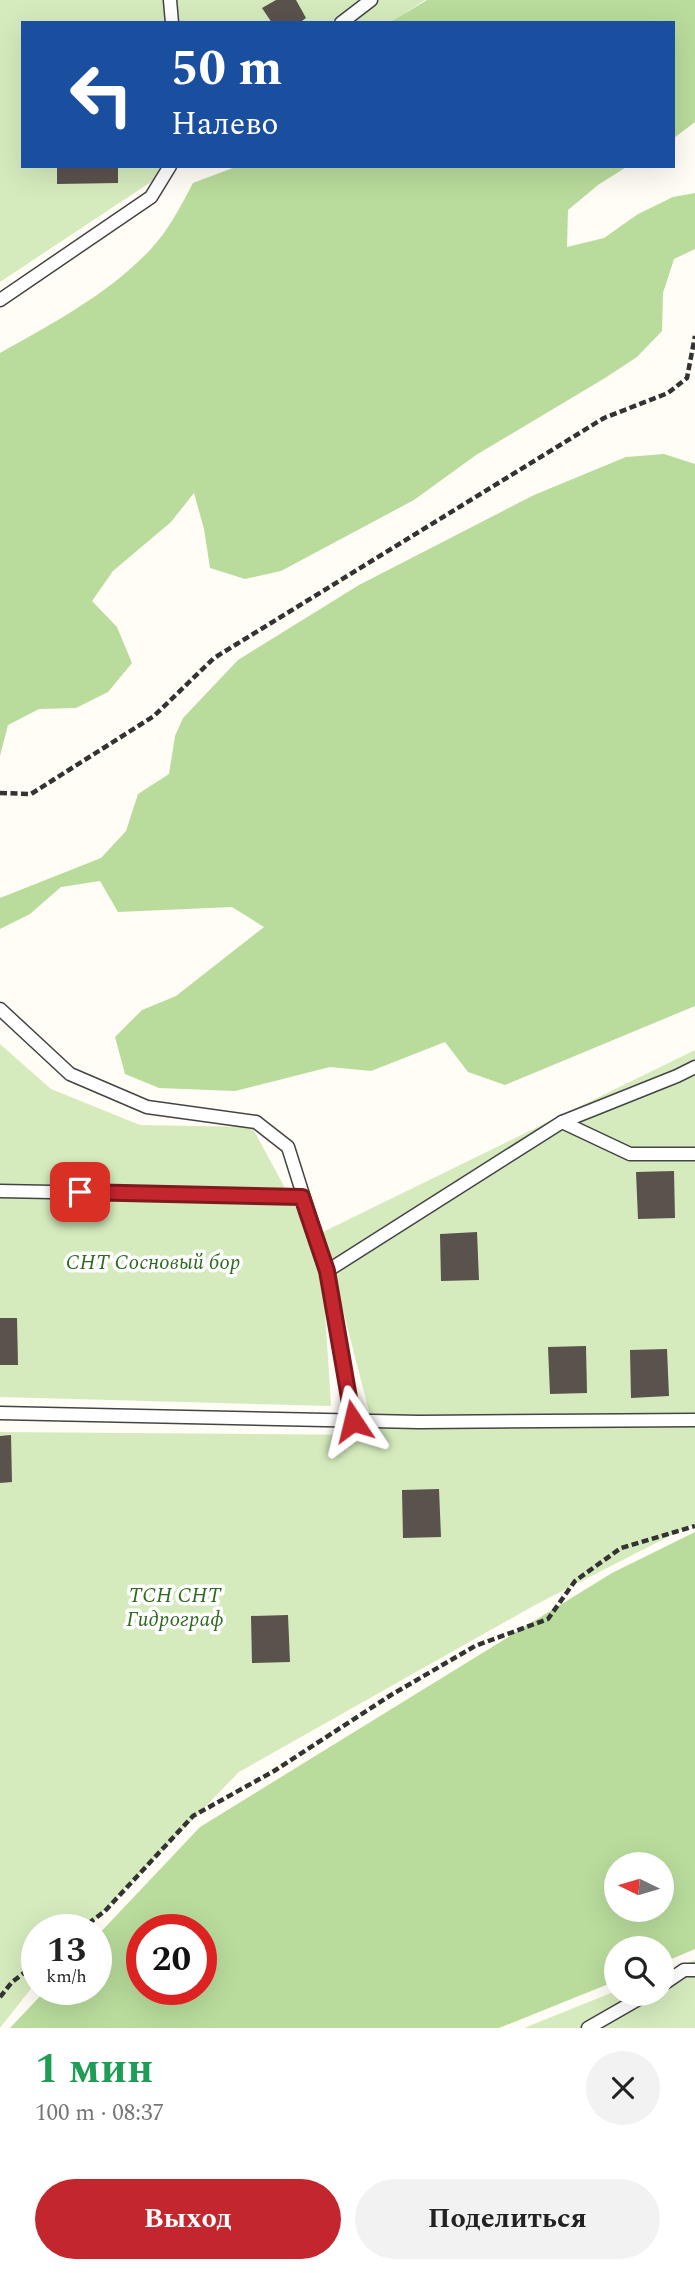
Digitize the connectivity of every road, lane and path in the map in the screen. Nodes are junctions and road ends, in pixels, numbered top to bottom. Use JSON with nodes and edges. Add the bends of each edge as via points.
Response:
{"nodes":[{"id":1,"x":170,"y":0,"type":"edge"},
{"id":2,"x":371,"y":0,"type":"edge"},
{"id":3,"x":172,"y":21,"type":"edge"},
{"id":4,"x":344,"y":21,"type":"edge"},
{"id":5,"x":169,"y":168,"type":"edge"},
{"id":6,"x":0,"y":300,"type":"edge"},
{"id":7,"x":695,"y":336,"type":"edge"},
{"id":8,"x":0,"y":793,"type":"edge"},
{"id":9,"x":0,"y":1009,"type":"edge"},
{"id":10,"x":695,"y":1067,"type":"edge"},
{"id":11,"x":562,"y":1122,"type":"junction"},
{"id":12,"x":695,"y":1154,"type":"edge"},
{"id":13,"x":0,"y":1191,"type":"edge"},
{"id":14,"x":302,"y":1197,"type":"junction"},
{"id":15,"x":327,"y":1271,"type":"junction"},
{"id":16,"x":0,"y":1413,"type":"edge"},
{"id":17,"x":695,"y":1420,"type":"edge"},
{"id":18,"x":353,"y":1421,"type":"junction"},
{"id":19,"x":695,"y":1526,"type":"edge"},
{"id":20,"x":102,"y":1914,"type":"edge"},
{"id":21,"x":695,"y":1970,"type":"edge"},
{"id":22,"x":21,"y":1975,"type":"edge"},
{"id":23,"x":674,"y":1977,"type":"edge"},
{"id":24,"x":0,"y":1997,"type":"edge"},
{"id":25,"x":626,"y":2006,"type":"edge"},
{"id":26,"x":588,"y":2028,"type":"edge"}],
"edges":[{"from":1,"to":3,"type":"lane"},
{"from":2,"to":4,"type":"lane"},
{"from":5,"to":6,"type":"lane","via":[[151,197]]},
{"from":7,"to":8,"type":"path","via":[[687,378],[667,393],[604,418],[214,658],[154,716],[31,794]]},
{"from":9,"to":14,"type":"lane","via":[[70,1074],[147,1107],[256,1122],[288,1147]]},
{"from":10,"to":11,"type":"lane"},
{"from":11,"to":12,"type":"lane","via":[[630,1154]]},
{"from":11,"to":15,"type":"lane"},
{"from":13,"to":14,"type":"lane"},
{"from":14,"to":15,"type":"lane"},
{"from":15,"to":18,"type":"lane"},
{"from":16,"to":18,"type":"lane"},
{"from":17,"to":18,"type":"lane"},
{"from":19,"to":20,"type":"path","via":[[621,1548],[575,1581],[548,1619],[475,1646],[193,1816]]},
{"from":21,"to":23,"type":"lane"},
{"from":22,"to":24,"type":"path"},
{"from":25,"to":26,"type":"lane"}]}
